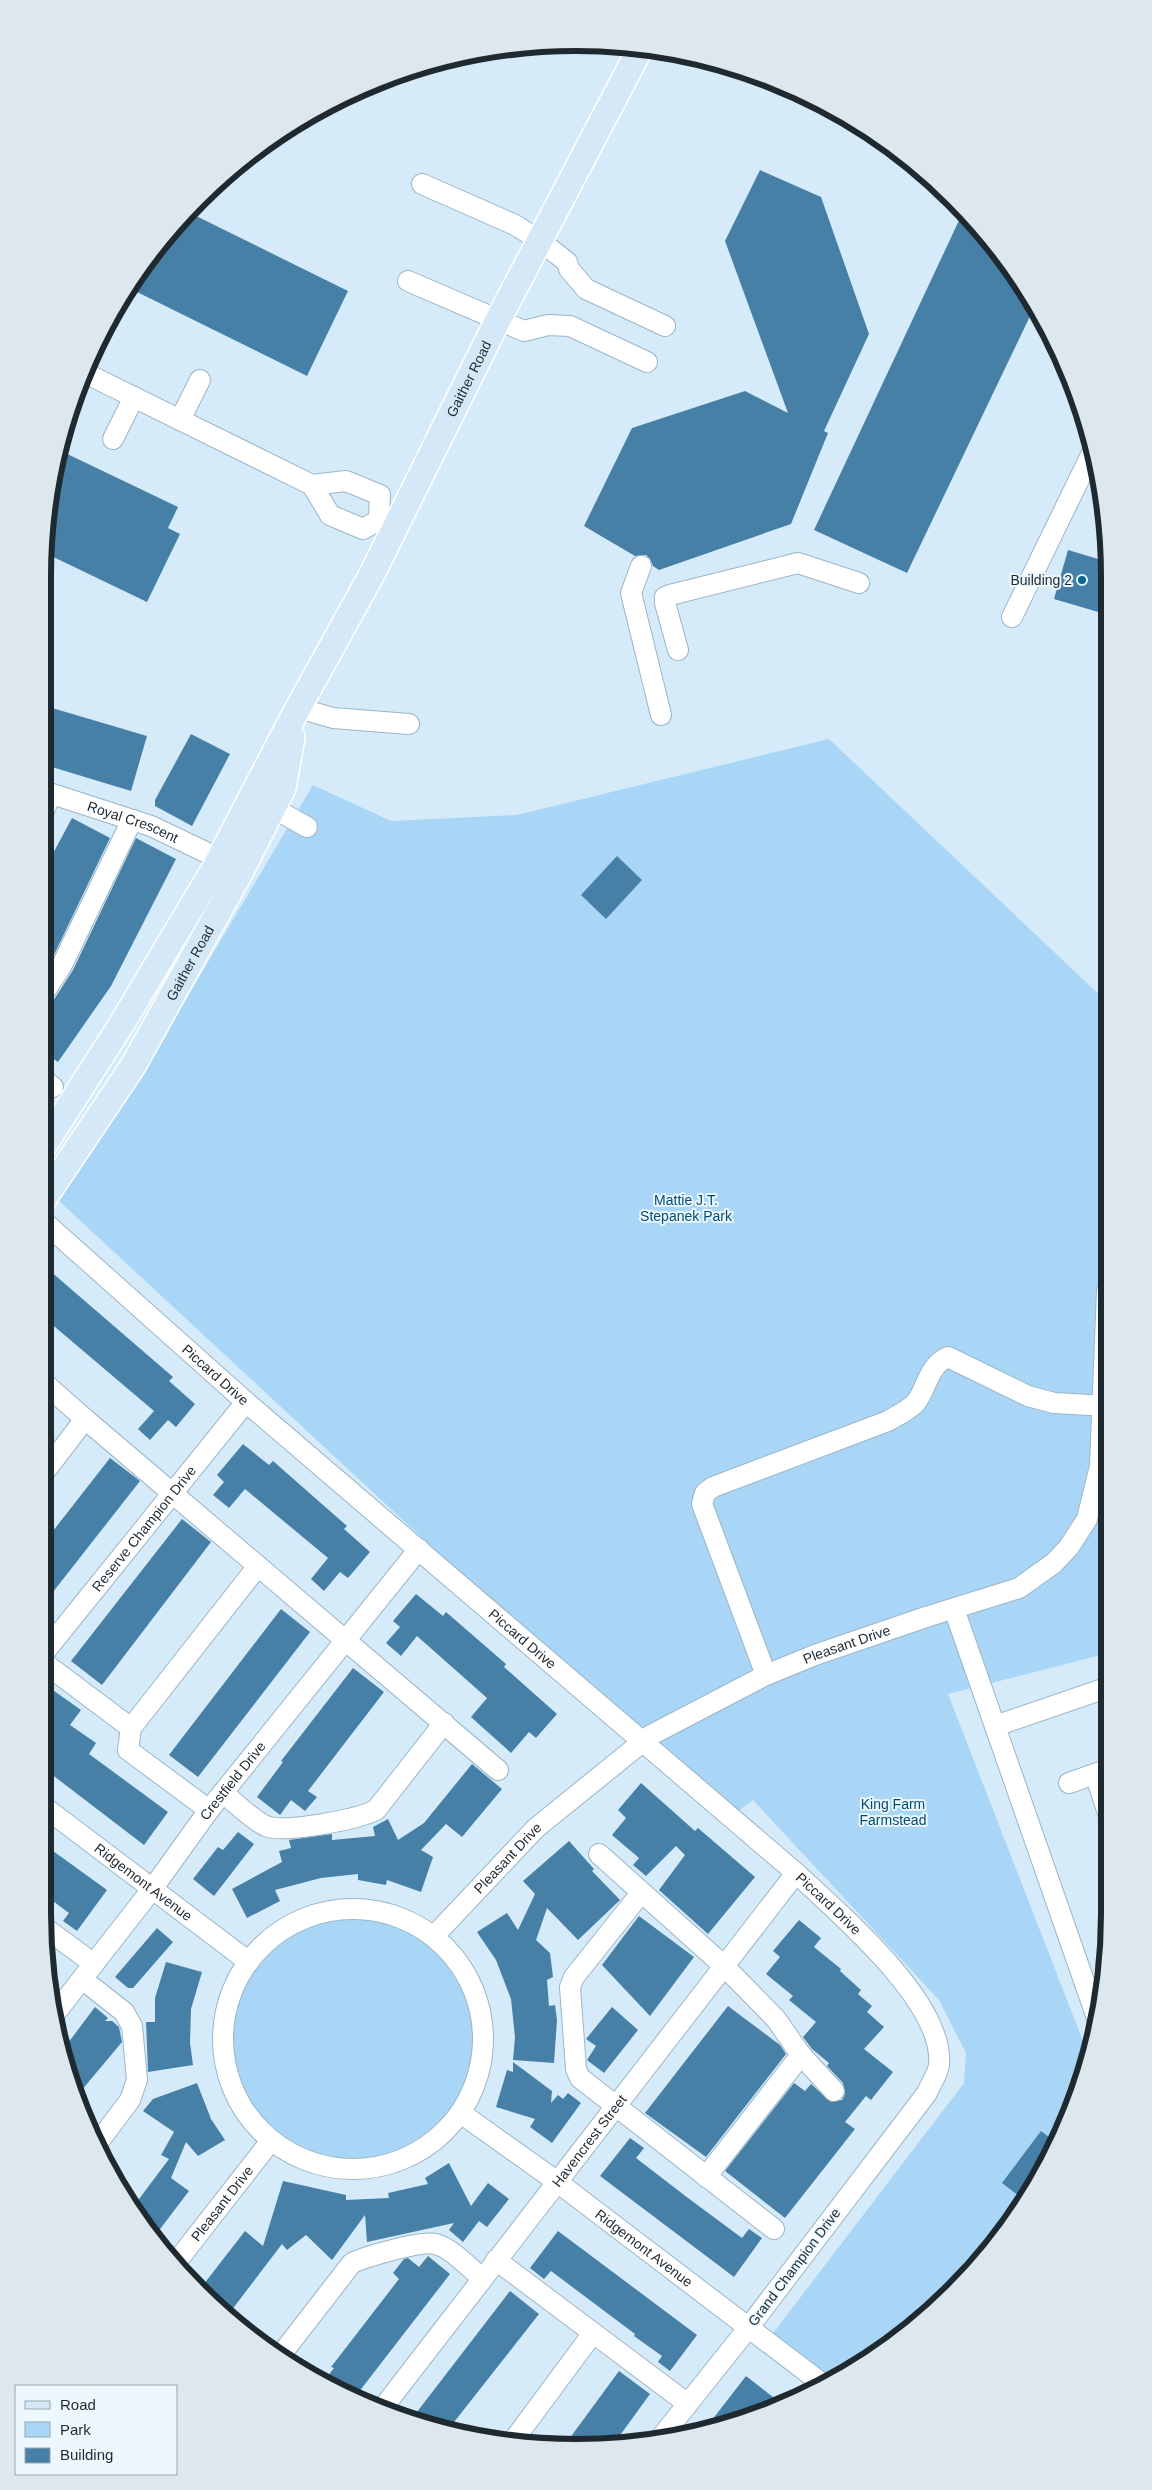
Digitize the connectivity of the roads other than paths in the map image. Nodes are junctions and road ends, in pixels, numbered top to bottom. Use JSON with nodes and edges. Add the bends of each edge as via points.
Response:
{"nodes":[{"id":1,"x":637,"y":55,"type":"edge"},
{"id":2,"x":422,"y":184,"type":"dead end"},
{"id":3,"x":539,"y":240,"type":"junction"},
{"id":4,"x":408,"y":281,"type":"dead end"},
{"id":5,"x":498,"y":320,"type":"junction"},
{"id":6,"x":664,"y":326,"type":"dead end"},
{"id":7,"x":647,"y":362,"type":"dead end"},
{"id":8,"x":91,"y":376,"type":"edge"},
{"id":9,"x":200,"y":380,"type":"dead end"},
{"id":10,"x":134,"y":398,"type":"junction"},
{"id":11,"x":180,"y":420,"type":"junction"},
{"id":12,"x":113,"y":439,"type":"dead end"},
{"id":13,"x":1088,"y":461,"type":"edge"},
{"id":14,"x":312,"y":485,"type":"junction"},
{"id":15,"x":387,"y":524,"type":"junction"},
{"id":16,"x":641,"y":566,"type":"dead end"},
{"id":17,"x":859,"y":582,"type":"dead end"},
{"id":18,"x":1012,"y":617,"type":"dead end"},
{"id":19,"x":678,"y":650,"type":"dead end"},
{"id":20,"x":298,"y":708,"type":"junction"},
{"id":21,"x":661,"y":715,"type":"dead end"},
{"id":22,"x":409,"y":724,"type":"dead end"},
{"id":23,"x":51,"y":794,"type":"edge"},
{"id":24,"x":270,"y":813,"type":"junction"},
{"id":25,"x":132,"y":820,"type":"junction"},
{"id":26,"x":307,"y":827,"type":"dead end"},
{"id":27,"x":220,"y":859,"type":"junction"},
{"id":28,"x":51,"y":981,"type":"edge"},
{"id":29,"x":51,"y":1133,"type":"edge"},
{"id":30,"x":51,"y":1187,"type":"edge"},
{"id":31,"x":51,"y":1229,"type":"edge"},
{"id":32,"x":51,"y":1390,"type":"edge"},
{"id":33,"x":246,"y":1402,"type":"junction"},
{"id":34,"x":1101,"y":1406,"type":"edge"},
{"id":35,"x":85,"y":1418,"type":"junction"},
{"id":36,"x":1101,"y":1454,"type":"edge"},
{"id":37,"x":51,"y":1462,"type":"edge"},
{"id":38,"x":172,"y":1491,"type":"junction"},
{"id":39,"x":419,"y":1549,"type":"junction"},
{"id":40,"x":258,"y":1566,"type":"junction"},
{"id":41,"x":954,"y":1608,"type":"junction"},
{"id":42,"x":345,"y":1639,"type":"junction"},
{"id":43,"x":51,"y":1643,"type":"edge"},
{"id":44,"x":51,"y":1669,"type":"edge"},
{"id":45,"x":766,"y":1675,"type":"junction"},
{"id":46,"x":1101,"y":1690,"type":"edge"},
{"id":47,"x":444,"y":1723,"type":"junction"},
{"id":48,"x":995,"y":1726,"type":"junction"},
{"id":49,"x":131,"y":1728,"type":"junction"},
{"id":50,"x":642,"y":1742,"type":"junction"},
{"id":51,"x":498,"y":1770,"type":"dead end"},
{"id":52,"x":1101,"y":1772,"type":"edge"},
{"id":53,"x":1068,"y":1783,"type":"dead end"},
{"id":54,"x":223,"y":1793,"type":"junction"},
{"id":55,"x":209,"y":1810,"type":"junction"},
{"id":56,"x":51,"y":1813,"type":"edge"},
{"id":57,"x":599,"y":1854,"type":"dead end"},
{"id":58,"x":796,"y":1873,"type":"junction"},
{"id":59,"x":153,"y":1888,"type":"junction"},
{"id":60,"x":641,"y":1893,"type":"junction"},
{"id":61,"x":52,"y":1934,"type":"edge"},
{"id":62,"x":435,"y":1935,"type":"junction"},
{"id":63,"x":245,"y":1958,"type":"junction"},
{"id":64,"x":724,"y":1966,"type":"junction"},
{"id":65,"x":88,"y":1971,"type":"junction"},
{"id":66,"x":1093,"y":2005,"type":"edge"},
{"id":67,"x":60,"y":2006,"type":"edge"},
{"id":68,"x":801,"y":2055,"type":"junction"},
{"id":69,"x":834,"y":2091,"type":"dead end"},
{"id":70,"x":927,"y":2093,"type":"joint"},
{"id":71,"x":616,"y":2105,"type":"junction"},
{"id":72,"x":462,"y":2114,"type":"junction"},
{"id":73,"x":101,"y":2138,"type":"edge"},
{"id":74,"x":270,"y":2142,"type":"junction"},
{"id":75,"x":706,"y":2177,"type":"junction"},
{"id":76,"x":556,"y":2181,"type":"junction"},
{"id":77,"x":774,"y":2229,"type":"dead end"},
{"id":78,"x":179,"y":2258,"type":"edge"},
{"id":79,"x":496,"y":2260,"type":"junction"},
{"id":80,"x":482,"y":2278,"type":"junction"},
{"id":81,"x":749,"y":2327,"type":"junction"},
{"id":82,"x":593,"y":2333,"type":"junction"},
{"id":83,"x":284,"y":2350,"type":"edge"},
{"id":84,"x":817,"y":2380,"type":"edge"},
{"id":85,"x":386,"y":2403,"type":"edge"},
{"id":86,"x":688,"y":2404,"type":"junction"},
{"id":87,"x":666,"y":2431,"type":"edge"},
{"id":88,"x":517,"y":2435,"type":"edge"}],
"edges":[{"from":1,"to":3,"type":"main road","name":"Gaither Road"},
{"from":2,"to":3,"type":"street","via":[[515,225]]},
{"from":3,"to":5,"type":"main road","name":"Gaither Road"},
{"from":3,"to":6,"type":"street","via":[[567,262],[586,289]]},
{"from":4,"to":5,"type":"street"},
{"from":5,"to":7,"type":"street","via":[[524,331],[548,325],[570,326]]},
{"from":5,"to":15,"type":"main road","name":"Gaither Road"},
{"from":8,"to":10,"type":"street"},
{"from":9,"to":11,"type":"street"},
{"from":10,"to":11,"type":"street"},
{"from":10,"to":12,"type":"street"},
{"from":11,"to":14,"type":"street"},
{"from":13,"to":18,"type":"street"},
{"from":14,"to":15,"type":"street","via":[[330,515],[363,529]]},
{"from":14,"to":15,"type":"street","via":[[346,481],[380,495]]},
{"from":15,"to":20,"type":"main road","name":"Gaither Road"},
{"from":16,"to":21,"type":"street","via":[[631,593]]},
{"from":17,"to":19,"type":"street","via":[[798,563],[665,597],[664,604]]},
{"from":20,"to":22,"type":"street","via":[[333,718]]},
{"from":20,"to":24,"type":"main road","name":"Gaither Road","via":[[283,788]]},
{"from":20,"to":27,"type":"main road","name":"Gaither Road"},
{"from":23,"to":25,"type":"street","name":"Royal Crescent"},
{"from":24,"to":26,"type":"street","via":[[284,814]]},
{"from":24,"to":30,"type":"main road","name":"Gaither Road","via":[[133,1066]]},
{"from":25,"to":27,"type":"street","name":"Royal Crescent"},
{"from":25,"to":28,"type":"street","via":[[62,966]]},
{"from":27,"to":29,"type":"main road","name":"Gaither Road","via":[[121,1026]]},
{"from":31,"to":33,"type":"street","name":"Piccard Drive"},
{"from":32,"to":35,"type":"street"},
{"from":33,"to":38,"type":"street","name":"Reserve Champion Drive"},
{"from":33,"to":39,"type":"street","name":"Piccard Drive"},
{"from":34,"to":45,"type":"street","via":[[1054,1403],[1028,1396],[948,1357],[936,1364],[916,1401],[906,1411],[888,1421],[713,1487],[705,1493],[702,1504]]},
{"from":35,"to":37,"type":"street"},
{"from":35,"to":38,"type":"street"},
{"from":36,"to":41,"type":"street","name":"Pleasant Drive","via":[[1087,1519],[1054,1563],[1019,1588]]},
{"from":38,"to":40,"type":"street"},
{"from":38,"to":43,"type":"street","name":"Reserve Champion Drive"},
{"from":39,"to":42,"type":"street","name":"Crestfield Drive"},
{"from":39,"to":50,"type":"street","name":"Piccard Drive"},
{"from":40,"to":42,"type":"street"},
{"from":40,"to":49,"type":"street"},
{"from":41,"to":45,"type":"street","name":"Pleasant Drive"},
{"from":41,"to":48,"type":"street"},
{"from":42,"to":47,"type":"street"},
{"from":42,"to":54,"type":"street","name":"Crestfield Drive"},
{"from":44,"to":49,"type":"street"},
{"from":45,"to":50,"type":"street","name":"Pleasant Drive"},
{"from":46,"to":48,"type":"street"},
{"from":47,"to":51,"type":"street"},
{"from":47,"to":54,"type":"street","via":[[376,1810],[363,1817],[282,1830],[266,1826]]},
{"from":48,"to":66,"type":"street"},
{"from":49,"to":55,"type":"street","via":[[128,1750]]},
{"from":50,"to":58,"type":"street","name":"Piccard Drive"},
{"from":50,"to":62,"type":"street","name":"Pleasant Drive","via":[[536,1828]]},
{"from":52,"to":53,"type":"street"},
{"from":54,"to":55,"type":"street","name":"Crestfield Drive"},
{"from":55,"to":59,"type":"street","name":"Crestfield Drive"},
{"from":56,"to":59,"type":"street","name":"Ridgemont Avenue"},
{"from":57,"to":60,"type":"street"},
{"from":58,"to":64,"type":"street","name":"Havencrest Street"},
{"from":58,"to":70,"type":"street","name":"Piccard Drive","via":[[872,1945],[912,1993],[936,2040],[939,2066]]},
{"from":59,"to":63,"type":"street","name":"Ridgemont Avenue"},
{"from":59,"to":65,"type":"street","name":"Crestfield Drive"},
{"from":60,"to":64,"type":"street"},
{"from":60,"to":71,"type":"street","via":[[574,1977],[570,1987],[576,2069],[580,2078]]},
{"from":61,"to":65,"type":"street"},
{"from":62,"to":63,"type":"street","via":[[397,1916],[346,1909],[310,1915],[287,1926]]},
{"from":62,"to":72,"type":"street","via":[[470,1983],[483,2032],[477,2077]]},
{"from":63,"to":74,"type":"street","via":[[226,2004],[223,2057],[231,2084],[245,2112]]},
{"from":64,"to":68,"type":"street","via":[[776,2019]]},
{"from":64,"to":71,"type":"street","name":"Havencrest Street"},
{"from":65,"to":67,"type":"street","name":"Crestfield Drive"},
{"from":65,"to":73,"type":"street","via":[[132,2026],[137,2080],[130,2100]]},
{"from":68,"to":69,"type":"street"},
{"from":68,"to":75,"type":"street"},
{"from":70,"to":81,"type":"street","name":"Grand Champion Drive"},
{"from":71,"to":75,"type":"street"},
{"from":71,"to":76,"type":"street","name":"Havencrest Street"},
{"from":72,"to":74,"type":"street","via":[[428,2146],[388,2165],[364,2169],[332,2167],[305,2160]]},
{"from":72,"to":76,"type":"street","name":"Ridgemont Avenue"},
{"from":74,"to":78,"type":"street","name":"Pleasant Drive"},
{"from":75,"to":77,"type":"street"},
{"from":76,"to":79,"type":"street","name":"Havencrest Street"},
{"from":76,"to":81,"type":"street","name":"Ridgemont Avenue"},
{"from":79,"to":80,"type":"street","name":"Havencrest Street"},
{"from":79,"to":82,"type":"street"},
{"from":80,"to":83,"type":"street","via":[[447,2249],[433,2243],[367,2255],[352,2263]]},
{"from":80,"to":85,"type":"street","name":"Havencrest Street"},
{"from":81,"to":84,"type":"street","name":"Ridgemont Avenue"},
{"from":81,"to":86,"type":"street","name":"Grand Champion Drive"},
{"from":82,"to":86,"type":"street"},
{"from":82,"to":88,"type":"street"},
{"from":86,"to":87,"type":"street","name":"Grand Champion Drive"}]}
